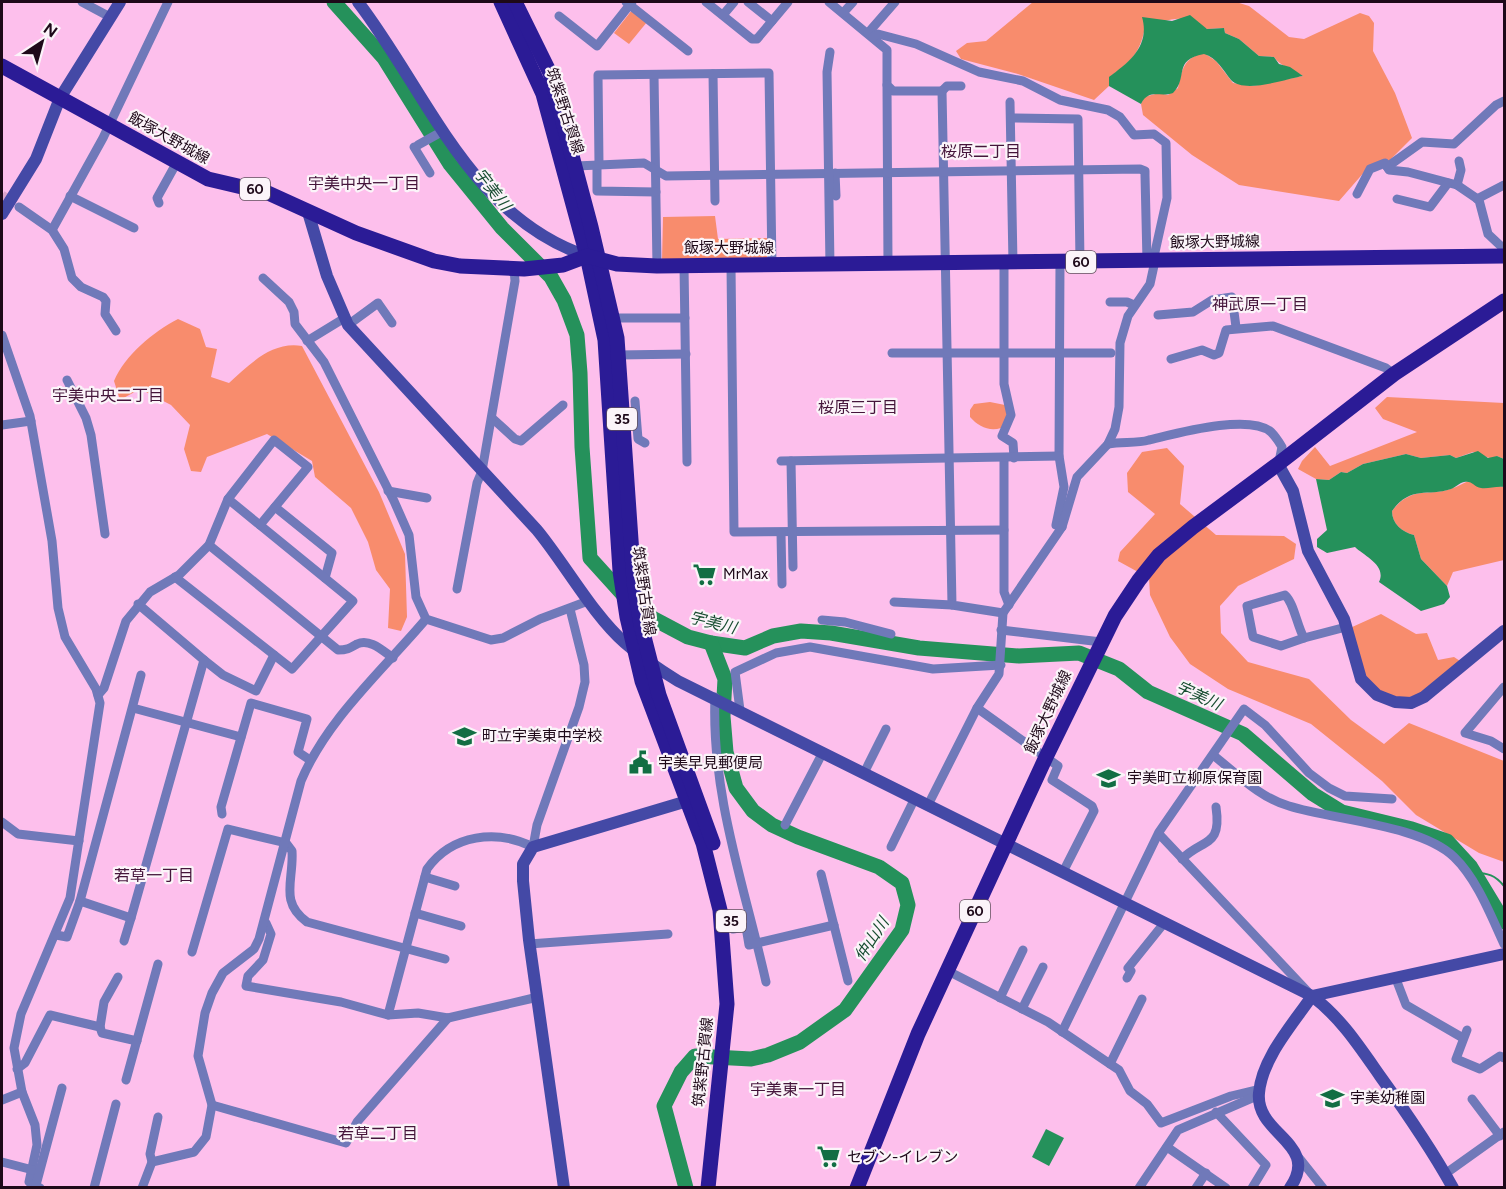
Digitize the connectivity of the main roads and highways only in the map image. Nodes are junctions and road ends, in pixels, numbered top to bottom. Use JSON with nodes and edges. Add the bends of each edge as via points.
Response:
{"nodes":[{"id":1,"x":501,"y":2,"type":"edge"},
{"id":2,"x":515,"y":2,"type":"edge"},
{"id":3,"x":2,"y":66,"type":"edge"},
{"id":4,"x":592,"y":256,"type":"junction"},
{"id":5,"x":1504,"y":256,"type":"edge"},
{"id":6,"x":1504,"y":301,"type":"edge"},
{"id":7,"x":693,"y":799,"type":"junction"},
{"id":8,"x":728,"y":1047,"type":"junction"},
{"id":9,"x":726,"y":1072,"type":"junction"},
{"id":10,"x":708,"y":1188,"type":"edge"},
{"id":11,"x":718,"y":1188,"type":"edge"},
{"id":12,"x":857,"y":1188,"type":"edge"}],
"edges":[{"from":1,"to":4,"type":"main road","name":"筑紫野古賀線","number":"35","via":[[543,94]]},
{"from":2,"to":4,"type":"main road","name":"筑紫野古賀線","number":"35","via":[[553,72],[576,166]]},
{"from":3,"to":4,"type":"main road","name":"飯塚大野城線","number":"60","via":[[208,179],[268,193],[434,261],[519,269],[563,265]]},
{"from":4,"to":5,"type":"main road","name":"飯塚大野城線","number":"60","via":[[617,264],[657,266],[830,266]]},
{"from":4,"to":7,"type":"main road","name":"筑紫野古賀線","number":"35","via":[[612,318],[630,405],[634,584],[641,625],[648,659]]},
{"from":4,"to":7,"type":"main road","name":"筑紫野古賀線","number":"35","via":[[605,340],[620,571],[627,617],[662,738]]},
{"from":6,"to":12,"type":"main road","name":"飯塚大野城線","number":"60","via":[[1394,374],[1159,555],[1115,616],[1086,672],[918,1034]]},
{"from":7,"to":8,"type":"main road","name":"筑紫野古賀線","number":"35","via":[[720,910]]},
{"from":7,"to":8,"type":"main road","name":"筑紫野古賀線","number":"35","via":[[720,864],[733,929],[736,1008]]},
{"from":8,"to":9,"type":"main road","name":"筑紫野古賀線","number":"35"},
{"from":9,"to":10,"type":"main road","name":"筑紫野古賀線","number":"35"},
{"from":9,"to":11,"type":"main road","name":"筑紫野古賀線","number":"35"}]}
